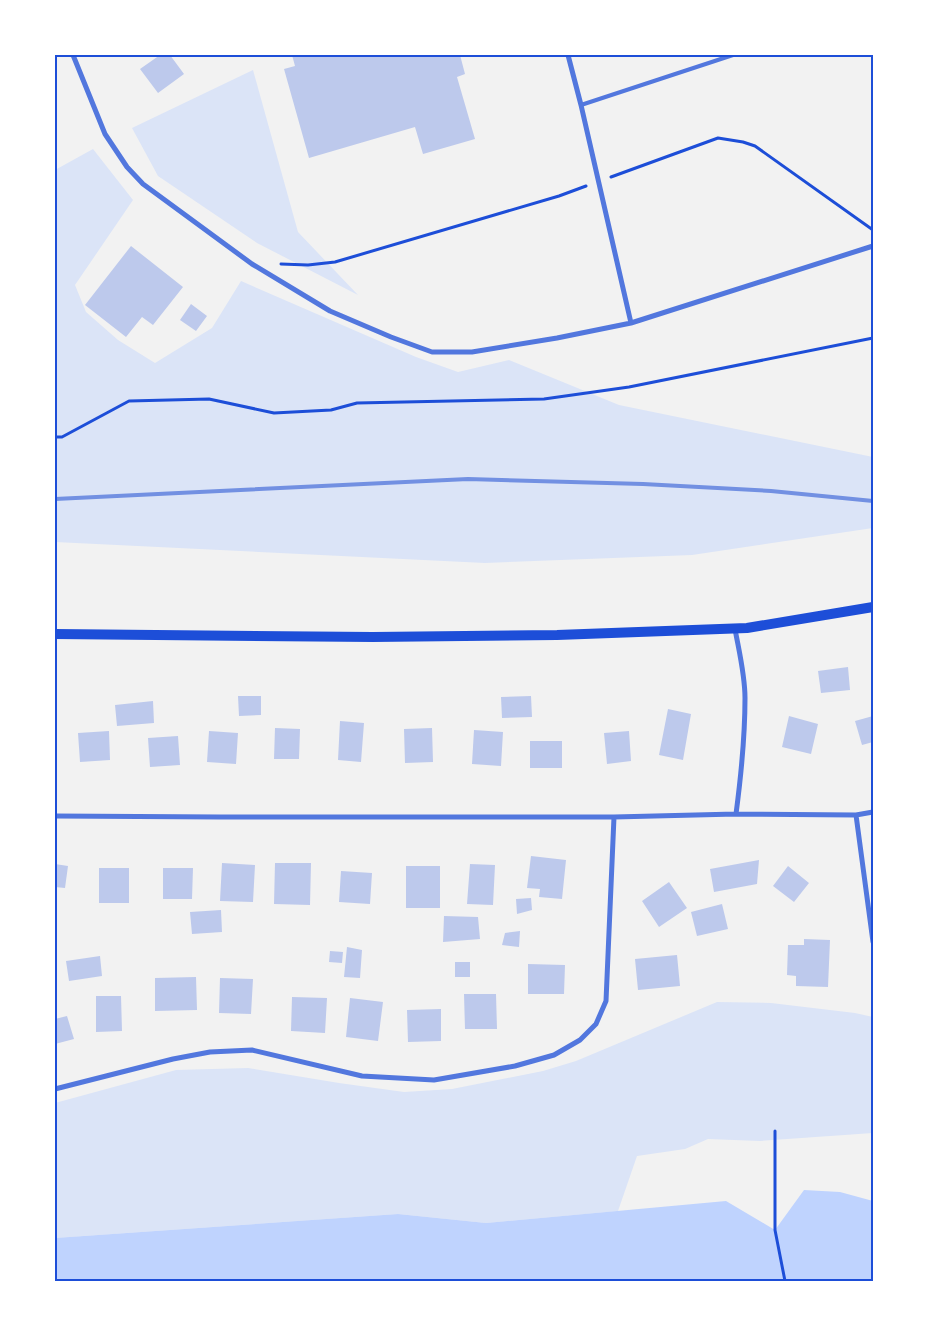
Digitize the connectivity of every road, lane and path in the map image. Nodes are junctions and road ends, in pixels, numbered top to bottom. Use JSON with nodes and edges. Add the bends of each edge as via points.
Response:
{"nodes":[{"id":1,"x":73,"y":55,"type":"edge"},
{"id":2,"x":568,"y":55,"type":"edge"},
{"id":3,"x":733,"y":55,"type":"edge"},
{"id":4,"x":581,"y":105,"type":"junction"},
{"id":5,"x":598,"y":182,"type":"junction"},
{"id":6,"x":873,"y":230,"type":"edge"},
{"id":7,"x":873,"y":246,"type":"edge"},
{"id":8,"x":252,"y":264,"type":"junction"},
{"id":9,"x":631,"y":323,"type":"junction"},
{"id":10,"x":873,"y":338,"type":"edge"},
{"id":11,"x":55,"y":437,"type":"edge"},
{"id":12,"x":873,"y":607,"type":"edge"},
{"id":13,"x":735,"y":628,"type":"junction"},
{"id":14,"x":55,"y":634,"type":"edge"},
{"id":15,"x":873,"y":812,"type":"edge"},
{"id":16,"x":736,"y":814,"type":"junction"},
{"id":17,"x":856,"y":815,"type":"junction"},
{"id":18,"x":55,"y":816,"type":"edge"},
{"id":19,"x":614,"y":817,"type":"junction"},
{"id":20,"x":873,"y":942,"type":"edge"},
{"id":21,"x":55,"y":1089,"type":"edge"},
{"id":22,"x":776,"y":1131,"type":"dead end"},
{"id":23,"x":785,"y":1281,"type":"edge"}],
"edges":[{"from":1,"to":8,"type":"street","via":[[105,134],[127,168],[150,190]]},
{"from":2,"to":4,"type":"street"},
{"from":3,"to":4,"type":"lane"},
{"from":4,"to":5,"type":"street"},
{"from":5,"to":6,"type":"path","via":[[704,142],[718,138],[730,140],[755,146]]},
{"from":5,"to":8,"type":"path","via":[[335,262]]},
{"from":5,"to":9,"type":"street"},
{"from":7,"to":9,"type":"street"},
{"from":8,"to":9,"type":"street","via":[[330,311],[432,352],[472,352]]},
{"from":10,"to":11,"type":"path","via":[[629,387],[544,399],[357,403],[331,410],[274,412],[209,399],[130,402],[62,437]]},
{"from":12,"to":13,"type":"main road"},
{"from":13,"to":14,"type":"main road","via":[[373,637]]},
{"from":13,"to":16,"type":"street","via":[[745,697]]},
{"from":15,"to":17,"type":"street"},
{"from":16,"to":17,"type":"street"},
{"from":16,"to":19,"type":"street"},
{"from":17,"to":20,"type":"street"},
{"from":18,"to":19,"type":"street"},
{"from":19,"to":21,"type":"street","via":[[606,1001],[596,1024],[580,1040],[554,1055],[515,1066],[434,1080],[362,1076],[252,1050],[210,1052]]},
{"from":22,"to":23,"type":"path","via":[[775,1230]]}]}
